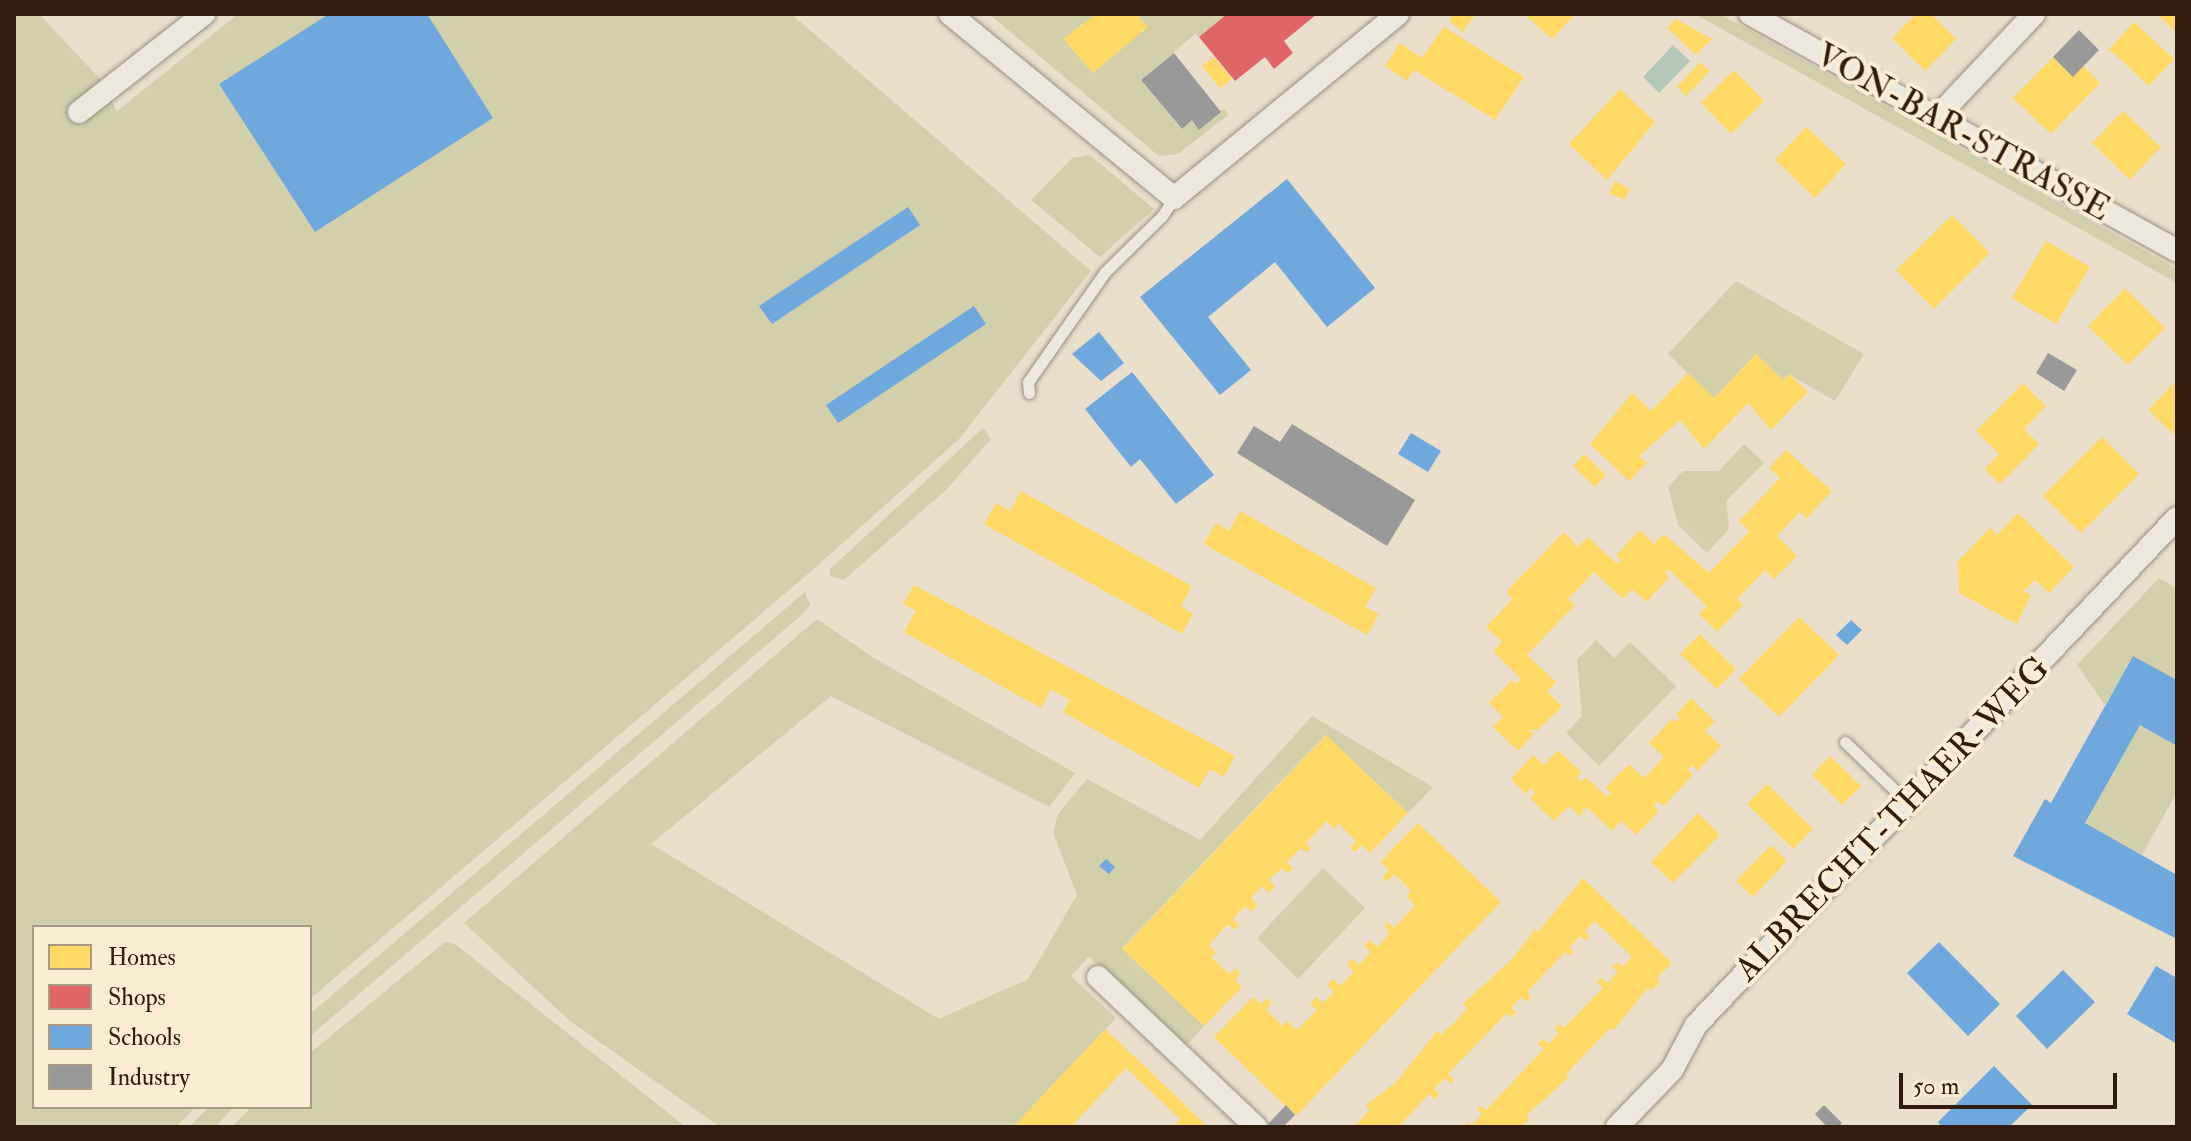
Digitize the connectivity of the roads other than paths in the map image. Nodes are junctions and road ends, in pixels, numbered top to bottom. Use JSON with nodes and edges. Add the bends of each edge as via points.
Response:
{"nodes":[{"id":1,"x":204,"y":14,"type":"edge"},
{"id":2,"x":950,"y":14,"type":"edge"},
{"id":3,"x":1398,"y":14,"type":"edge"},
{"id":4,"x":1750,"y":14,"type":"edge"},
{"id":5,"x":2034,"y":14,"type":"edge"},
{"id":6,"x":79,"y":112,"type":"dead end"},
{"id":7,"x":1938,"y":116,"type":"junction"},
{"id":8,"x":1174,"y":198,"type":"junction"},
{"id":9,"x":2177,"y":251,"type":"edge"},
{"id":10,"x":1029,"y":393,"type":"dead end"},
{"id":11,"x":2177,"y":518,"type":"edge"},
{"id":12,"x":1845,"y":742,"type":"dead end"},
{"id":13,"x":1908,"y":803,"type":"junction"},
{"id":14,"x":1098,"y":977,"type":"dead end"},
{"id":15,"x":1256,"y":1127,"type":"edge"},
{"id":16,"x":1617,"y":1127,"type":"edge"}],
"edges":[{"from":1,"to":6,"type":"street"},
{"from":2,"to":8,"type":"street"},
{"from":3,"to":8,"type":"street"},
{"from":4,"to":7,"type":"street","name":"VON-BAR-STRASSE"},
{"from":5,"to":7,"type":"street"},
{"from":7,"to":9,"type":"street","name":"VON-BAR-STRASSE"},
{"from":8,"to":10,"type":"lane","via":[[1105,272],[1028,382]]},
{"from":11,"to":13,"type":"street","name":"ALBRECHT-THAER-WEG"},
{"from":12,"to":13,"type":"lane"},
{"from":13,"to":16,"type":"street","name":"ALBRECHT-THAER-WEG","via":[[1696,1025],[1672,1070]]},
{"from":14,"to":15,"type":"street"}]}
